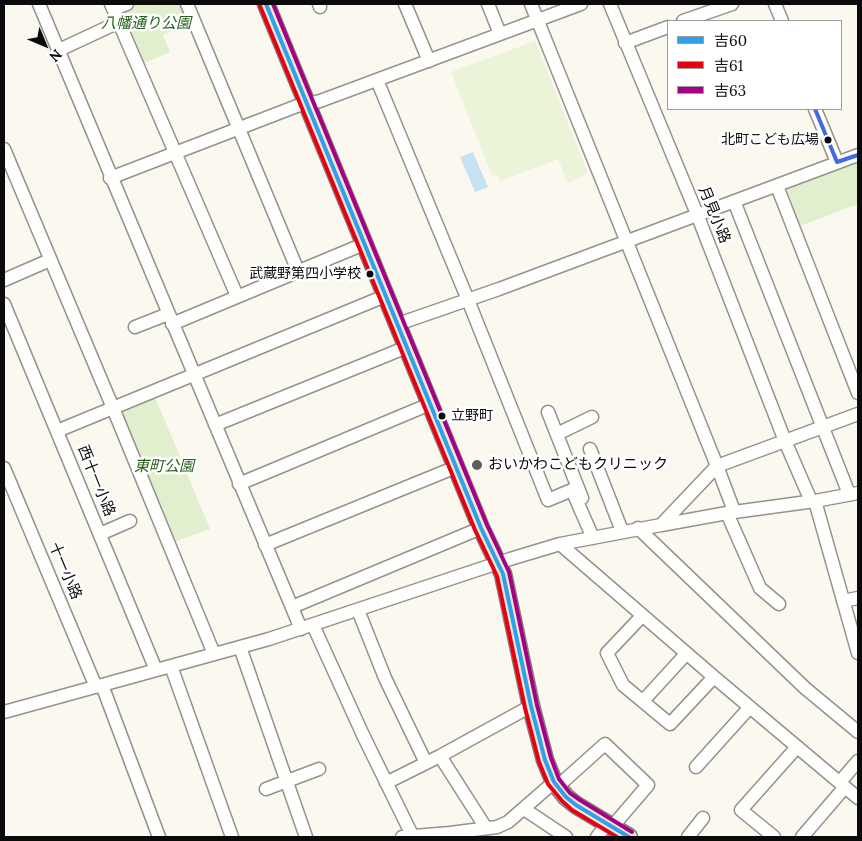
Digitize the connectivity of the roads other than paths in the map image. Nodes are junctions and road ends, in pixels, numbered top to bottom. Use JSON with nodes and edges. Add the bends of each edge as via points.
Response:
{"nodes":[{"id":1,"x":39,"y":4,"type":"edge"},
{"id":2,"x":127,"y":4,"type":"edge"},
{"id":3,"x":187,"y":4,"type":"edge"},
{"id":4,"x":266,"y":4,"type":"edge"},
{"id":5,"x":405,"y":4,"type":"edge"},
{"id":6,"x":488,"y":4,"type":"edge"},
{"id":7,"x":531,"y":4,"type":"edge"},
{"id":8,"x":581,"y":4,"type":"edge"},
{"id":9,"x":610,"y":4,"type":"edge"},
{"id":10,"x":732,"y":4,"type":"edge"},
{"id":11,"x":775,"y":4,"type":"edge"},
{"id":12,"x":113,"y":6,"type":"edge"},
{"id":13,"x":701,"y":9,"type":"edge"},
{"id":14,"x":537,"y":20,"type":"junction"},
{"id":15,"x":684,"y":20,"type":"edge"},
{"id":16,"x":782,"y":20,"type":"edge"},
{"id":17,"x":119,"y":22,"type":"junction"},
{"id":18,"x":667,"y":27,"type":"edge"},
{"id":19,"x":500,"y":34,"type":"junction"},
{"id":20,"x":625,"y":43,"type":"junction"},
{"id":21,"x":59,"y":50,"type":"junction"},
{"id":22,"x":429,"y":61,"type":"junction"},
{"id":23,"x":377,"y":80,"type":"junction"},
{"id":24,"x":308,"y":103,"type":"junction"},
{"id":25,"x":815,"y":110,"type":"edge"},
{"id":26,"x":239,"y":129,"type":"junction"},
{"id":27,"x":4,"y":149,"type":"edge"},
{"id":28,"x":175,"y":153,"type":"junction"},
{"id":29,"x":858,"y":155,"type":"edge"},
{"id":30,"x":837,"y":162,"type":"junction"},
{"id":31,"x":110,"y":178,"type":"junction"},
{"id":32,"x":776,"y":186,"type":"junction"},
{"id":33,"x":734,"y":201,"type":"junction"},
{"id":34,"x":697,"y":214,"type":"junction"},
{"id":35,"x":626,"y":241,"type":"junction"},
{"id":36,"x":364,"y":244,"type":"junction"},
{"id":37,"x":50,"y":260,"type":"junction"},
{"id":38,"x":298,"y":271,"type":"junction"},
{"id":39,"x":4,"y":280,"type":"edge"},
{"id":40,"x":237,"y":296,"type":"junction"},
{"id":41,"x":385,"y":296,"type":"junction"},
{"id":42,"x":468,"y":300,"type":"junction"},
{"id":43,"x":4,"y":304,"type":"edge"},
{"id":44,"x":170,"y":319,"type":"junction"},
{"id":45,"x":398,"y":324,"type":"junction"},
{"id":46,"x":135,"y":327,"type":"dead end"},
{"id":47,"x":407,"y":347,"type":"junction"},
{"id":48,"x":194,"y":374,"type":"junction"},
{"id":49,"x":858,"y":393,"type":"edge"},
{"id":50,"x":430,"y":404,"type":"junction"},
{"id":51,"x":113,"y":408,"type":"junction"},
{"id":52,"x":548,"y":412,"type":"dead end"},
{"id":53,"x":858,"y":414,"type":"edge"},
{"id":54,"x":592,"y":417,"type":"dead end"},
{"id":55,"x":215,"y":425,"type":"junction"},
{"id":56,"x":824,"y":427,"type":"junction"},
{"id":57,"x":57,"y":431,"type":"junction"},
{"id":58,"x":557,"y":434,"type":"junction"},
{"id":59,"x":785,"y":441,"type":"junction"},
{"id":60,"x":602,"y":445,"type":"dead end"},
{"id":61,"x":717,"y":466,"type":"junction"},
{"id":62,"x":456,"y":467,"type":"junction"},
{"id":63,"x":4,"y":468,"type":"edge"},
{"id":64,"x":239,"y":484,"type":"junction"},
{"id":65,"x":854,"y":493,"type":"edge"},
{"id":66,"x":813,"y":501,"type":"junction"},
{"id":67,"x":730,"y":512,"type":"junction"},
{"id":68,"x":130,"y":521,"type":"dead end"},
{"id":69,"x":661,"y":525,"type":"junction"},
{"id":70,"x":481,"y":528,"type":"junction"},
{"id":71,"x":638,"y":528,"type":"junction"},
{"id":72,"x":622,"y":531,"type":"junction"},
{"id":73,"x":100,"y":534,"type":"junction"},
{"id":74,"x":596,"y":537,"type":"junction"},
{"id":75,"x":560,"y":544,"type":"junction"},
{"id":76,"x":265,"y":546,"type":"junction"},
{"id":77,"x":498,"y":564,"type":"junction"},
{"id":78,"x":858,"y":598,"type":"edge"},
{"id":79,"x":843,"y":601,"type":"junction"},
{"id":80,"x":778,"y":604,"type":"dead end"},
{"id":81,"x":292,"y":607,"type":"junction"},
{"id":82,"x":358,"y":610,"type":"junction"},
{"id":83,"x":642,"y":616,"type":"junction"},
{"id":84,"x":313,"y":625,"type":"junction"},
{"id":85,"x":301,"y":629,"type":"junction"},
{"id":86,"x":240,"y":647,"type":"junction"},
{"id":87,"x":858,"y":653,"type":"edge"},
{"id":88,"x":214,"y":654,"type":"junction"},
{"id":89,"x":686,"y":654,"type":"junction"},
{"id":90,"x":171,"y":666,"type":"junction"},
{"id":91,"x":156,"y":670,"type":"junction"},
{"id":92,"x":714,"y":677,"type":"junction"},
{"id":93,"x":99,"y":686,"type":"junction"},
{"id":94,"x":642,"y":701,"type":"junction"},
{"id":95,"x":532,"y":706,"type":"junction"},
{"id":96,"x":750,"y":708,"type":"junction"},
{"id":97,"x":4,"y":712,"type":"edge"},
{"id":98,"x":858,"y":732,"type":"edge"},
{"id":99,"x":797,"y":747,"type":"junction"},
{"id":100,"x":440,"y":756,"type":"junction"},
{"id":101,"x":858,"y":761,"type":"edge"},
{"id":102,"x":426,"y":763,"type":"junction"},
{"id":103,"x":696,"y":767,"type":"dead end"},
{"id":104,"x":320,"y":769,"type":"dead end"},
{"id":105,"x":286,"y":780,"type":"junction"},
{"id":106,"x":386,"y":783,"type":"junction"},
{"id":107,"x":556,"y":784,"type":"junction"},
{"id":108,"x":842,"y":785,"type":"junction"},
{"id":109,"x":266,"y":788,"type":"dead end"},
{"id":110,"x":858,"y":798,"type":"edge"},
{"id":111,"x":524,"y":809,"type":"junction"},
{"id":112,"x":703,"y":818,"type":"dead end"},
{"id":113,"x":610,"y":826,"type":"junction"},
{"id":114,"x":491,"y":831,"type":"edge"},
{"id":115,"x":159,"y":837,"type":"edge"},
{"id":116,"x":232,"y":837,"type":"edge"},
{"id":117,"x":306,"y":837,"type":"edge"},
{"id":118,"x":409,"y":837,"type":"edge"},
{"id":119,"x":566,"y":837,"type":"edge"},
{"id":120,"x":597,"y":837,"type":"edge"},
{"id":121,"x":629,"y":837,"type":"edge"},
{"id":122,"x":688,"y":837,"type":"edge"},
{"id":123,"x":774,"y":837,"type":"edge"},
{"id":124,"x":802,"y":837,"type":"edge"}],
"edges":[{"from":1,"to":21,"type":"street"},
{"from":2,"to":12,"type":"street"},
{"from":3,"to":26,"type":"street"},
{"from":4,"to":24,"type":"main road"},
{"from":5,"to":22,"type":"street"},
{"from":6,"to":19,"type":"street"},
{"from":7,"to":14,"type":"street"},
{"from":8,"to":14,"type":"street"},
{"from":9,"to":20,"type":"street","name":"月見小路"},
{"from":10,"to":13,"type":"street"},
{"from":11,"to":16,"type":"street"},
{"from":12,"to":17,"type":"street"},
{"from":13,"to":15,"type":"street"},
{"from":14,"to":19,"type":"street"},
{"from":14,"to":35,"type":"street"},
{"from":17,"to":21,"type":"street"},
{"from":17,"to":28,"type":"street"},
{"from":18,"to":20,"type":"street"},
{"from":19,"to":22,"type":"street"},
{"from":20,"to":34,"type":"street","name":"月見小路"},
{"from":21,"to":31,"type":"street"},
{"from":22,"to":23,"type":"street"},
{"from":23,"to":24,"type":"street"},
{"from":23,"to":42,"type":"street"},
{"from":24,"to":26,"type":"street"},
{"from":24,"to":36,"type":"main road"},
{"from":25,"to":30,"type":"street"},
{"from":26,"to":28,"type":"street"},
{"from":26,"to":38,"type":"street"},
{"from":27,"to":37,"type":"street"},
{"from":28,"to":31,"type":"street"},
{"from":28,"to":40,"type":"street"},
{"from":29,"to":30,"type":"street"},
{"from":30,"to":32,"type":"street"},
{"from":31,"to":44,"type":"street"},
{"from":32,"to":33,"type":"street"},
{"from":32,"to":49,"type":"street"},
{"from":33,"to":34,"type":"street"},
{"from":33,"to":56,"type":"street"},
{"from":34,"to":35,"type":"street"},
{"from":34,"to":59,"type":"street","name":"月見小路"},
{"from":35,"to":42,"type":"street"},
{"from":35,"to":61,"type":"street"},
{"from":36,"to":38,"type":"street"},
{"from":36,"to":41,"type":"main road"},
{"from":37,"to":39,"type":"street"},
{"from":37,"to":51,"type":"street"},
{"from":38,"to":40,"type":"street"},
{"from":40,"to":44,"type":"street"},
{"from":41,"to":45,"type":"main road"},
{"from":41,"to":48,"type":"street"},
{"from":42,"to":45,"type":"street"},
{"from":42,"to":74,"type":"street","via":[[548,500],[572,490]]},
{"from":43,"to":57,"type":"street","name":"西十一小路"},
{"from":44,"to":46,"type":"street"},
{"from":44,"to":48,"type":"street"},
{"from":45,"to":47,"type":"main road"},
{"from":47,"to":50,"type":"main road"},
{"from":47,"to":55,"type":"street"},
{"from":48,"to":51,"type":"street"},
{"from":48,"to":55,"type":"street"},
{"from":50,"to":62,"type":"main road"},
{"from":50,"to":64,"type":"street"},
{"from":51,"to":57,"type":"street"},
{"from":51,"to":88,"type":"street"},
{"from":52,"to":58,"type":"street"},
{"from":53,"to":56,"type":"street"},
{"from":54,"to":58,"type":"street"},
{"from":55,"to":64,"type":"street"},
{"from":56,"to":59,"type":"street"},
{"from":56,"to":65,"type":"street"},
{"from":57,"to":73,"type":"street","name":"西十一小路"},
{"from":58,"to":74,"type":"street"},
{"from":59,"to":61,"type":"street"},
{"from":59,"to":66,"type":"street","name":"月見小路"},
{"from":60,"to":72,"type":"street","via":[[586,451]]},
{"from":61,"to":67,"type":"street"},
{"from":61,"to":69,"type":"street"},
{"from":62,"to":70,"type":"main road"},
{"from":62,"to":76,"type":"street"},
{"from":63,"to":93,"type":"street","name":"十一小路"},
{"from":64,"to":76,"type":"street"},
{"from":65,"to":66,"type":"street"},
{"from":66,"to":67,"type":"street"},
{"from":66,"to":79,"type":"street","name":"月見小路"},
{"from":67,"to":69,"type":"street"},
{"from":67,"to":80,"type":"street","via":[[760,588]]},
{"from":68,"to":73,"type":"street"},
{"from":69,"to":71,"type":"street"},
{"from":70,"to":77,"type":"main road"},
{"from":70,"to":81,"type":"street"},
{"from":71,"to":72,"type":"street"},
{"from":71,"to":98,"type":"street","via":[[805,688]]},
{"from":72,"to":74,"type":"street"},
{"from":73,"to":91,"type":"street","name":"西十一小路"},
{"from":74,"to":75,"type":"street"},
{"from":75,"to":77,"type":"street"},
{"from":75,"to":83,"type":"street"},
{"from":76,"to":81,"type":"street"},
{"from":77,"to":82,"type":"street"},
{"from":77,"to":95,"type":"main road","via":[[503,574]]},
{"from":78,"to":79,"type":"street"},
{"from":79,"to":87,"type":"street","name":"月見小路"},
{"from":81,"to":85,"type":"street"},
{"from":82,"to":84,"type":"street"},
{"from":82,"to":102,"type":"street","via":[[385,678]]},
{"from":83,"to":89,"type":"street"},
{"from":83,"to":94,"type":"street","via":[[607,653],[623,685]]},
{"from":84,"to":85,"type":"street"},
{"from":84,"to":106,"type":"street"},
{"from":85,"to":86,"type":"street"},
{"from":86,"to":88,"type":"street"},
{"from":86,"to":105,"type":"street"},
{"from":88,"to":90,"type":"street"},
{"from":89,"to":92,"type":"street"},
{"from":89,"to":94,"type":"street"},
{"from":90,"to":91,"type":"street"},
{"from":90,"to":116,"type":"street"},
{"from":91,"to":93,"type":"street"},
{"from":92,"to":94,"type":"street","via":[[670,724]]},
{"from":92,"to":96,"type":"street"},
{"from":93,"to":97,"type":"street"},
{"from":93,"to":115,"type":"street","name":"十一小路"},
{"from":95,"to":100,"type":"street"},
{"from":95,"to":107,"type":"main road","via":[[545,760]]},
{"from":96,"to":99,"type":"street"},
{"from":96,"to":103,"type":"street"},
{"from":99,"to":108,"type":"street"},
{"from":99,"to":123,"type":"street","via":[[742,810]]},
{"from":100,"to":102,"type":"street"},
{"from":100,"to":114,"type":"street"},
{"from":101,"to":108,"type":"street"},
{"from":102,"to":106,"type":"street"},
{"from":104,"to":105,"type":"street"},
{"from":105,"to":109,"type":"street"},
{"from":105,"to":117,"type":"street"},
{"from":106,"to":118,"type":"street"},
{"from":107,"to":111,"type":"street"},
{"from":107,"to":113,"type":"main road","via":[[576,805]]},
{"from":107,"to":113,"type":"street","via":[[605,744],[648,785]]},
{"from":108,"to":110,"type":"street"},
{"from":108,"to":124,"type":"street"},
{"from":111,"to":114,"type":"street"},
{"from":111,"to":119,"type":"street"},
{"from":112,"to":122,"type":"street"},
{"from":113,"to":120,"type":"street"},
{"from":113,"to":121,"type":"main road"},
{"from":114,"to":118,"type":"street"}]}
